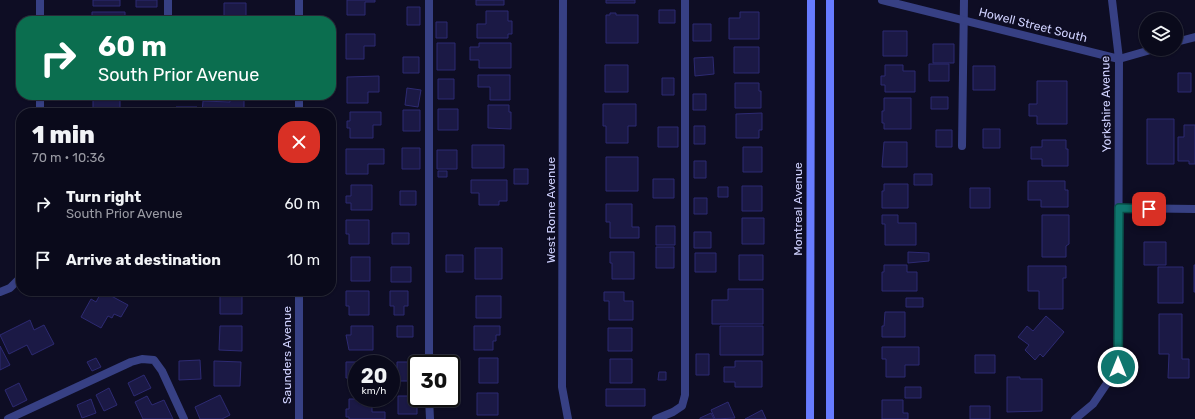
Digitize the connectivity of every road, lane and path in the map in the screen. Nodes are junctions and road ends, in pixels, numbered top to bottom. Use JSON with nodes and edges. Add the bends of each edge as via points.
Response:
{"nodes":[{"id":1,"x":40,"y":0,"type":"edge"},
{"id":2,"x":168,"y":0,"type":"edge"},
{"id":3,"x":299,"y":0,"type":"edge"},
{"id":4,"x":428,"y":0,"type":"edge"},
{"id":5,"x":563,"y":0,"type":"edge"},
{"id":6,"x":685,"y":0,"type":"edge"},
{"id":7,"x":811,"y":0,"type":"edge"},
{"id":8,"x":830,"y":0,"type":"edge"},
{"id":9,"x":882,"y":0,"type":"edge"},
{"id":10,"x":964,"y":0,"type":"edge"},
{"id":11,"x":1112,"y":0,"type":"edge"},
{"id":12,"x":40,"y":16,"type":"edge"},
{"id":13,"x":168,"y":16,"type":"edge"},
{"id":14,"x":299,"y":16,"type":"edge"},
{"id":15,"x":964,"y":20,"type":"junction"},
{"id":16,"x":1195,"y":37,"type":"edge"},
{"id":17,"x":1183,"y":40,"type":"edge"},
{"id":18,"x":1139,"y":54,"type":"edge"},
{"id":19,"x":1119,"y":60,"type":"junction"},
{"id":20,"x":962,"y":146,"type":"dead end"},
{"id":21,"x":1119,"y":208,"type":"junction"},
{"id":22,"x":1195,"y":209,"type":"edge"},
{"id":23,"x":16,"y":282,"type":"edge"},
{"id":24,"x":0,"y":292,"type":"edge"},
{"id":25,"x":299,"y":296,"type":"edge"},
{"id":26,"x":429,"y":355,"type":"edge"},
{"id":27,"x":430,"y":407,"type":"edge"},
{"id":28,"x":8,"y":419,"type":"edge"},
{"id":29,"x":184,"y":419,"type":"edge"},
{"id":30,"x":299,"y":419,"type":"edge"},
{"id":31,"x":430,"y":419,"type":"edge"},
{"id":32,"x":568,"y":419,"type":"edge"},
{"id":33,"x":656,"y":419,"type":"edge"},
{"id":34,"x":810,"y":419,"type":"edge"},
{"id":35,"x":830,"y":419,"type":"edge"},
{"id":36,"x":1075,"y":419,"type":"edge"}],
"edges":[{"from":1,"to":12,"type":"street"},
{"from":2,"to":13,"type":"street"},
{"from":3,"to":14,"type":"street"},
{"from":4,"to":26,"type":"street"},
{"from":5,"to":32,"type":"street","name":"West Rome Avenue","via":[[562,387]]},
{"from":6,"to":33,"type":"street","via":[[684,395],[682,406]]},
{"from":7,"to":34,"type":"street","name":"Montreal Avenue"},
{"from":8,"to":35,"type":"street"},
{"from":9,"to":15,"type":"street","name":"Howell Street South"},
{"from":10,"to":15,"type":"street"},
{"from":11,"to":19,"type":"street","name":"Yorkshire Avenue"},
{"from":15,"to":19,"type":"street","name":"Howell Street South"},
{"from":15,"to":20,"type":"street"},
{"from":16,"to":17,"type":"street"},
{"from":18,"to":19,"type":"street"},
{"from":19,"to":21,"type":"street","name":"Yorkshire Avenue"},
{"from":21,"to":22,"type":"street"},
{"from":21,"to":36,"type":"street","name":"Yorkshire Avenue","via":[[1118,367],[1093,404]]},
{"from":23,"to":24,"type":"street"},
{"from":25,"to":30,"type":"street","name":"Saunders Avenue"},
{"from":27,"to":31,"type":"street"},
{"from":28,"to":29,"type":"street","via":[[142,359],[154,360],[162,371]]}]}
